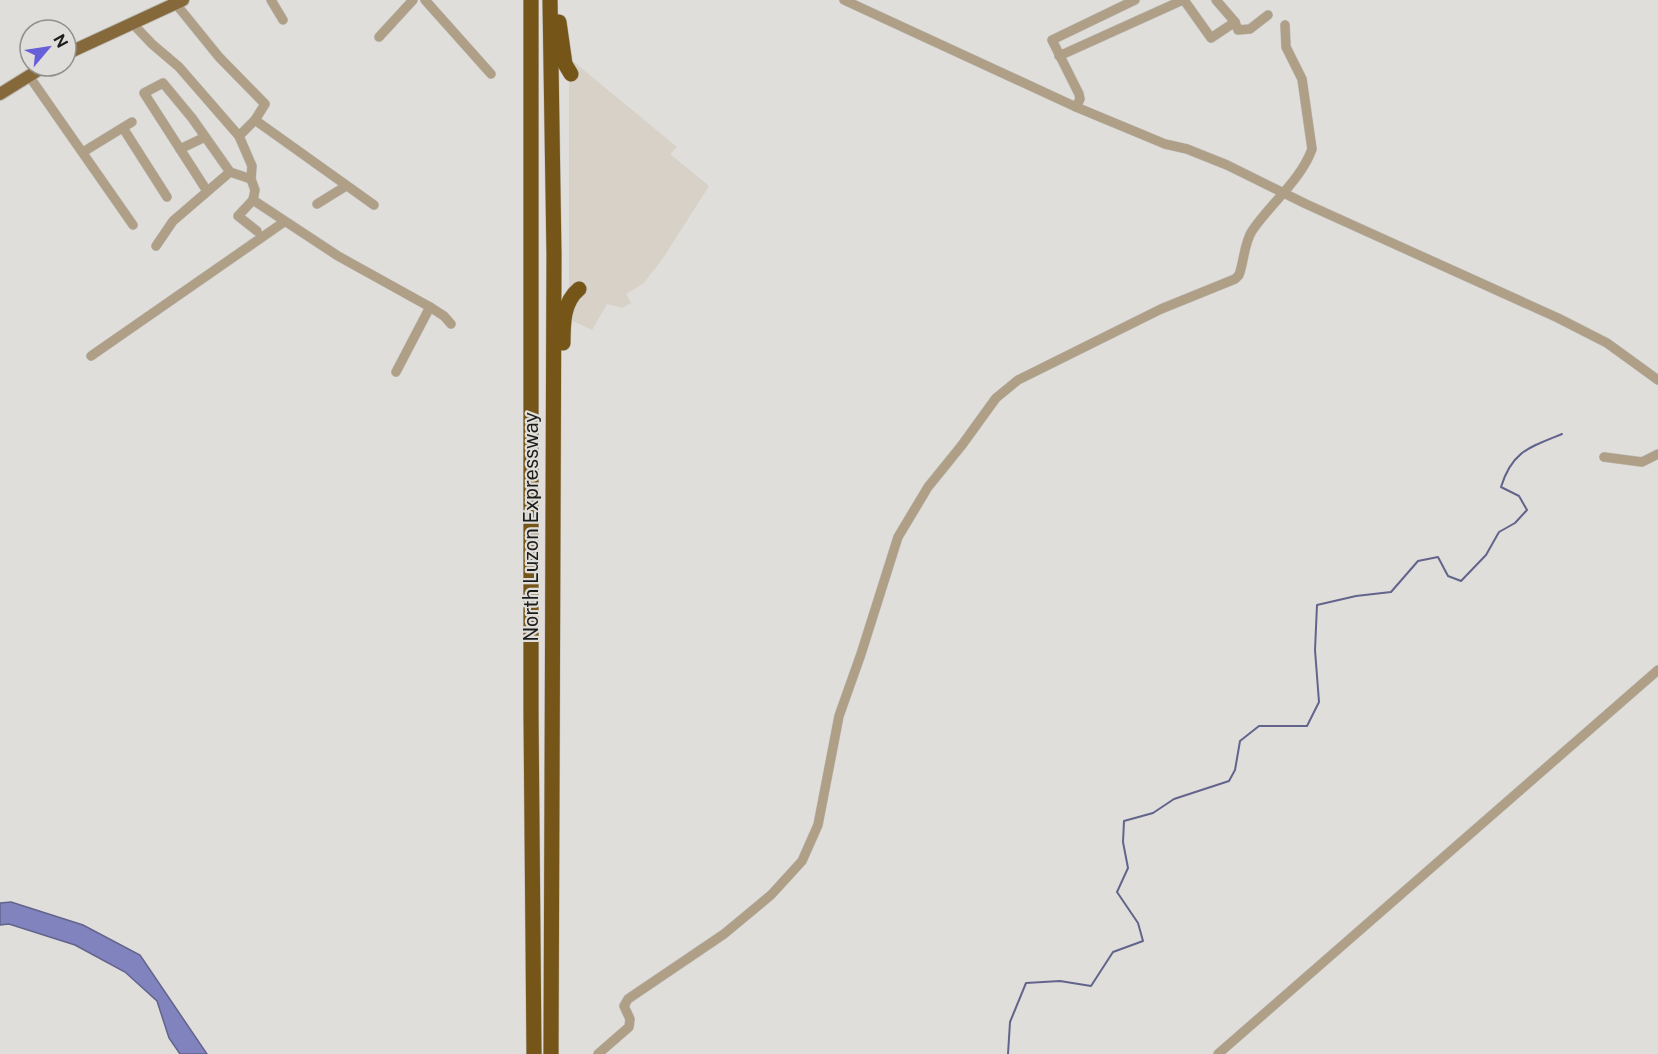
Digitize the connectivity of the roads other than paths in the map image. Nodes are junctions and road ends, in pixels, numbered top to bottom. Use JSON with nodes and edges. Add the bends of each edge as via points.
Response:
{"nodes":[{"id":1,"x":271,"y":0,"type":"edge"},
{"id":2,"x":413,"y":0,"type":"edge"},
{"id":3,"x":424,"y":0,"type":"edge"},
{"id":4,"x":531,"y":0,"type":"edge"},
{"id":5,"x":550,"y":0,"type":"edge"},
{"id":6,"x":559,"y":0,"type":"edge"},
{"id":7,"x":844,"y":0,"type":"edge"},
{"id":8,"x":1135,"y":0,"type":"edge"},
{"id":9,"x":1183,"y":0,"type":"edge"},
{"id":10,"x":1216,"y":0,"type":"edge"},
{"id":11,"x":179,"y":2,"type":"edge"},
{"id":12,"x":1268,"y":15,"type":"dead end"},
{"id":13,"x":283,"y":20,"type":"dead end"},
{"id":14,"x":1235,"y":22,"type":"junction"},
{"id":15,"x":133,"y":24,"type":"junction"},
{"id":16,"x":1285,"y":25,"type":"dead end"},
{"id":17,"x":379,"y":37,"type":"dead end"},
{"id":18,"x":78,"y":49,"type":"edge"},
{"id":19,"x":1059,"y":56,"type":"junction"},
{"id":20,"x":491,"y":74,"type":"dead end"},
{"id":21,"x":571,"y":74,"type":"dead end"},
{"id":22,"x":26,"y":78,"type":"edge"},
{"id":23,"x":30,"y":78,"type":"edge"},
{"id":24,"x":0,"y":94,"type":"edge"},
{"id":25,"x":1076,"y":107,"type":"junction"},
{"id":26,"x":255,"y":120,"type":"junction"},
{"id":27,"x":132,"y":122,"type":"dead end"},
{"id":28,"x":123,"y":128,"type":"junction"},
{"id":29,"x":239,"y":136,"type":"junction"},
{"id":30,"x":205,"y":137,"type":"junction"},
{"id":31,"x":180,"y":149,"type":"junction"},
{"id":32,"x":83,"y":152,"type":"junction"},
{"id":33,"x":230,"y":172,"type":"junction"},
{"id":34,"x":251,"y":179,"type":"junction"},
{"id":35,"x":346,"y":186,"type":"junction"},
{"id":36,"x":207,"y":191,"type":"junction"},
{"id":37,"x":1284,"y":192,"type":"junction"},
{"id":38,"x":167,"y":197,"type":"dead end"},
{"id":39,"x":253,"y":200,"type":"junction"},
{"id":40,"x":317,"y":204,"type":"dead end"},
{"id":41,"x":374,"y":205,"type":"dead end"},
{"id":42,"x":284,"y":222,"type":"junction"},
{"id":43,"x":133,"y":225,"type":"dead end"},
{"id":44,"x":257,"y":231,"type":"dead end"},
{"id":45,"x":156,"y":246,"type":"dead end"},
{"id":46,"x":579,"y":290,"type":"dead end"},
{"id":47,"x":430,"y":307,"type":"junction"},
{"id":48,"x":451,"y":324,"type":"dead end"},
{"id":49,"x":91,"y":356,"type":"dead end"},
{"id":50,"x":396,"y":372,"type":"dead end"},
{"id":51,"x":1658,"y":380,"type":"edge"},
{"id":52,"x":1658,"y":454,"type":"edge"},
{"id":53,"x":1604,"y":456,"type":"dead end"},
{"id":54,"x":552,"y":513,"type":"junction"},
{"id":55,"x":1658,"y":670,"type":"edge"},
{"id":56,"x":534,"y":1054,"type":"edge"},
{"id":57,"x":551,"y":1054,"type":"edge"},
{"id":58,"x":598,"y":1054,"type":"edge"},
{"id":59,"x":1218,"y":1054,"type":"edge"}],
"edges":[{"from":1,"to":13,"type":"street"},
{"from":2,"to":17,"type":"street"},
{"from":3,"to":20,"type":"street"},
{"from":4,"to":56,"type":"highway","name":"North Luzon Expressway"},
{"from":5,"to":54,"type":"highway","name":"North Luzon Expressway","via":[[554,255]]},
{"from":6,"to":21,"type":"highway","via":[[561,46]]},
{"from":7,"to":25,"type":"street"},
{"from":8,"to":19,"type":"street","via":[[1052,40]]},
{"from":9,"to":14,"type":"street","via":[[1211,39]]},
{"from":9,"to":19,"type":"street"},
{"from":10,"to":14,"type":"street"},
{"from":11,"to":15,"type":"main road"},
{"from":11,"to":26,"type":"street","via":[[219,57],[266,104]]},
{"from":12,"to":14,"type":"street","via":[[1245,30],[1238,30]]},
{"from":15,"to":18,"type":"main road"},
{"from":15,"to":29,"type":"street","via":[[185,73]]},
{"from":16,"to":37,"type":"street","via":[[1286,47],[1302,79],[1312,149]]},
{"from":19,"to":25,"type":"street","via":[[1079,94]]},
{"from":22,"to":24,"type":"main road"},
{"from":23,"to":32,"type":"street"},
{"from":25,"to":37,"type":"street","via":[[1227,165]]},
{"from":26,"to":29,"type":"street"},
{"from":26,"to":35,"type":"street"},
{"from":27,"to":28,"type":"street"},
{"from":28,"to":32,"type":"street"},
{"from":28,"to":38,"type":"street"},
{"from":29,"to":34,"type":"street","via":[[252,166]]},
{"from":30,"to":31,"type":"street"},
{"from":30,"to":31,"type":"street","via":[[163,82],[144,93]]},
{"from":30,"to":33,"type":"street"},
{"from":31,"to":36,"type":"street"},
{"from":32,"to":43,"type":"street"},
{"from":33,"to":34,"type":"street"},
{"from":33,"to":36,"type":"street"},
{"from":34,"to":39,"type":"street"},
{"from":35,"to":40,"type":"street"},
{"from":35,"to":41,"type":"street"},
{"from":36,"to":45,"type":"street","via":[[173,221]]},
{"from":37,"to":51,"type":"street","via":[[1579,328]]},
{"from":37,"to":58,"type":"street","via":[[1251,232],[1237,278],[1161,309],[1018,380],[996,398],[928,486],[898,537],[838,716],[818,825],[802,861],[771,895],[724,934],[628,999],[624,1006],[629,1027]]},
{"from":39,"to":42,"type":"street"},
{"from":39,"to":44,"type":"street","via":[[238,216]]},
{"from":42,"to":47,"type":"street"},
{"from":42,"to":49,"type":"street"},
{"from":46,"to":54,"type":"highway","via":[[567,304],[564,323],[559,463]]},
{"from":47,"to":48,"type":"street"},
{"from":47,"to":50,"type":"street"},
{"from":52,"to":53,"type":"street","via":[[1642,462]]},
{"from":54,"to":57,"type":"highway","name":"North Luzon Expressway"},
{"from":55,"to":59,"type":"street"}]}
